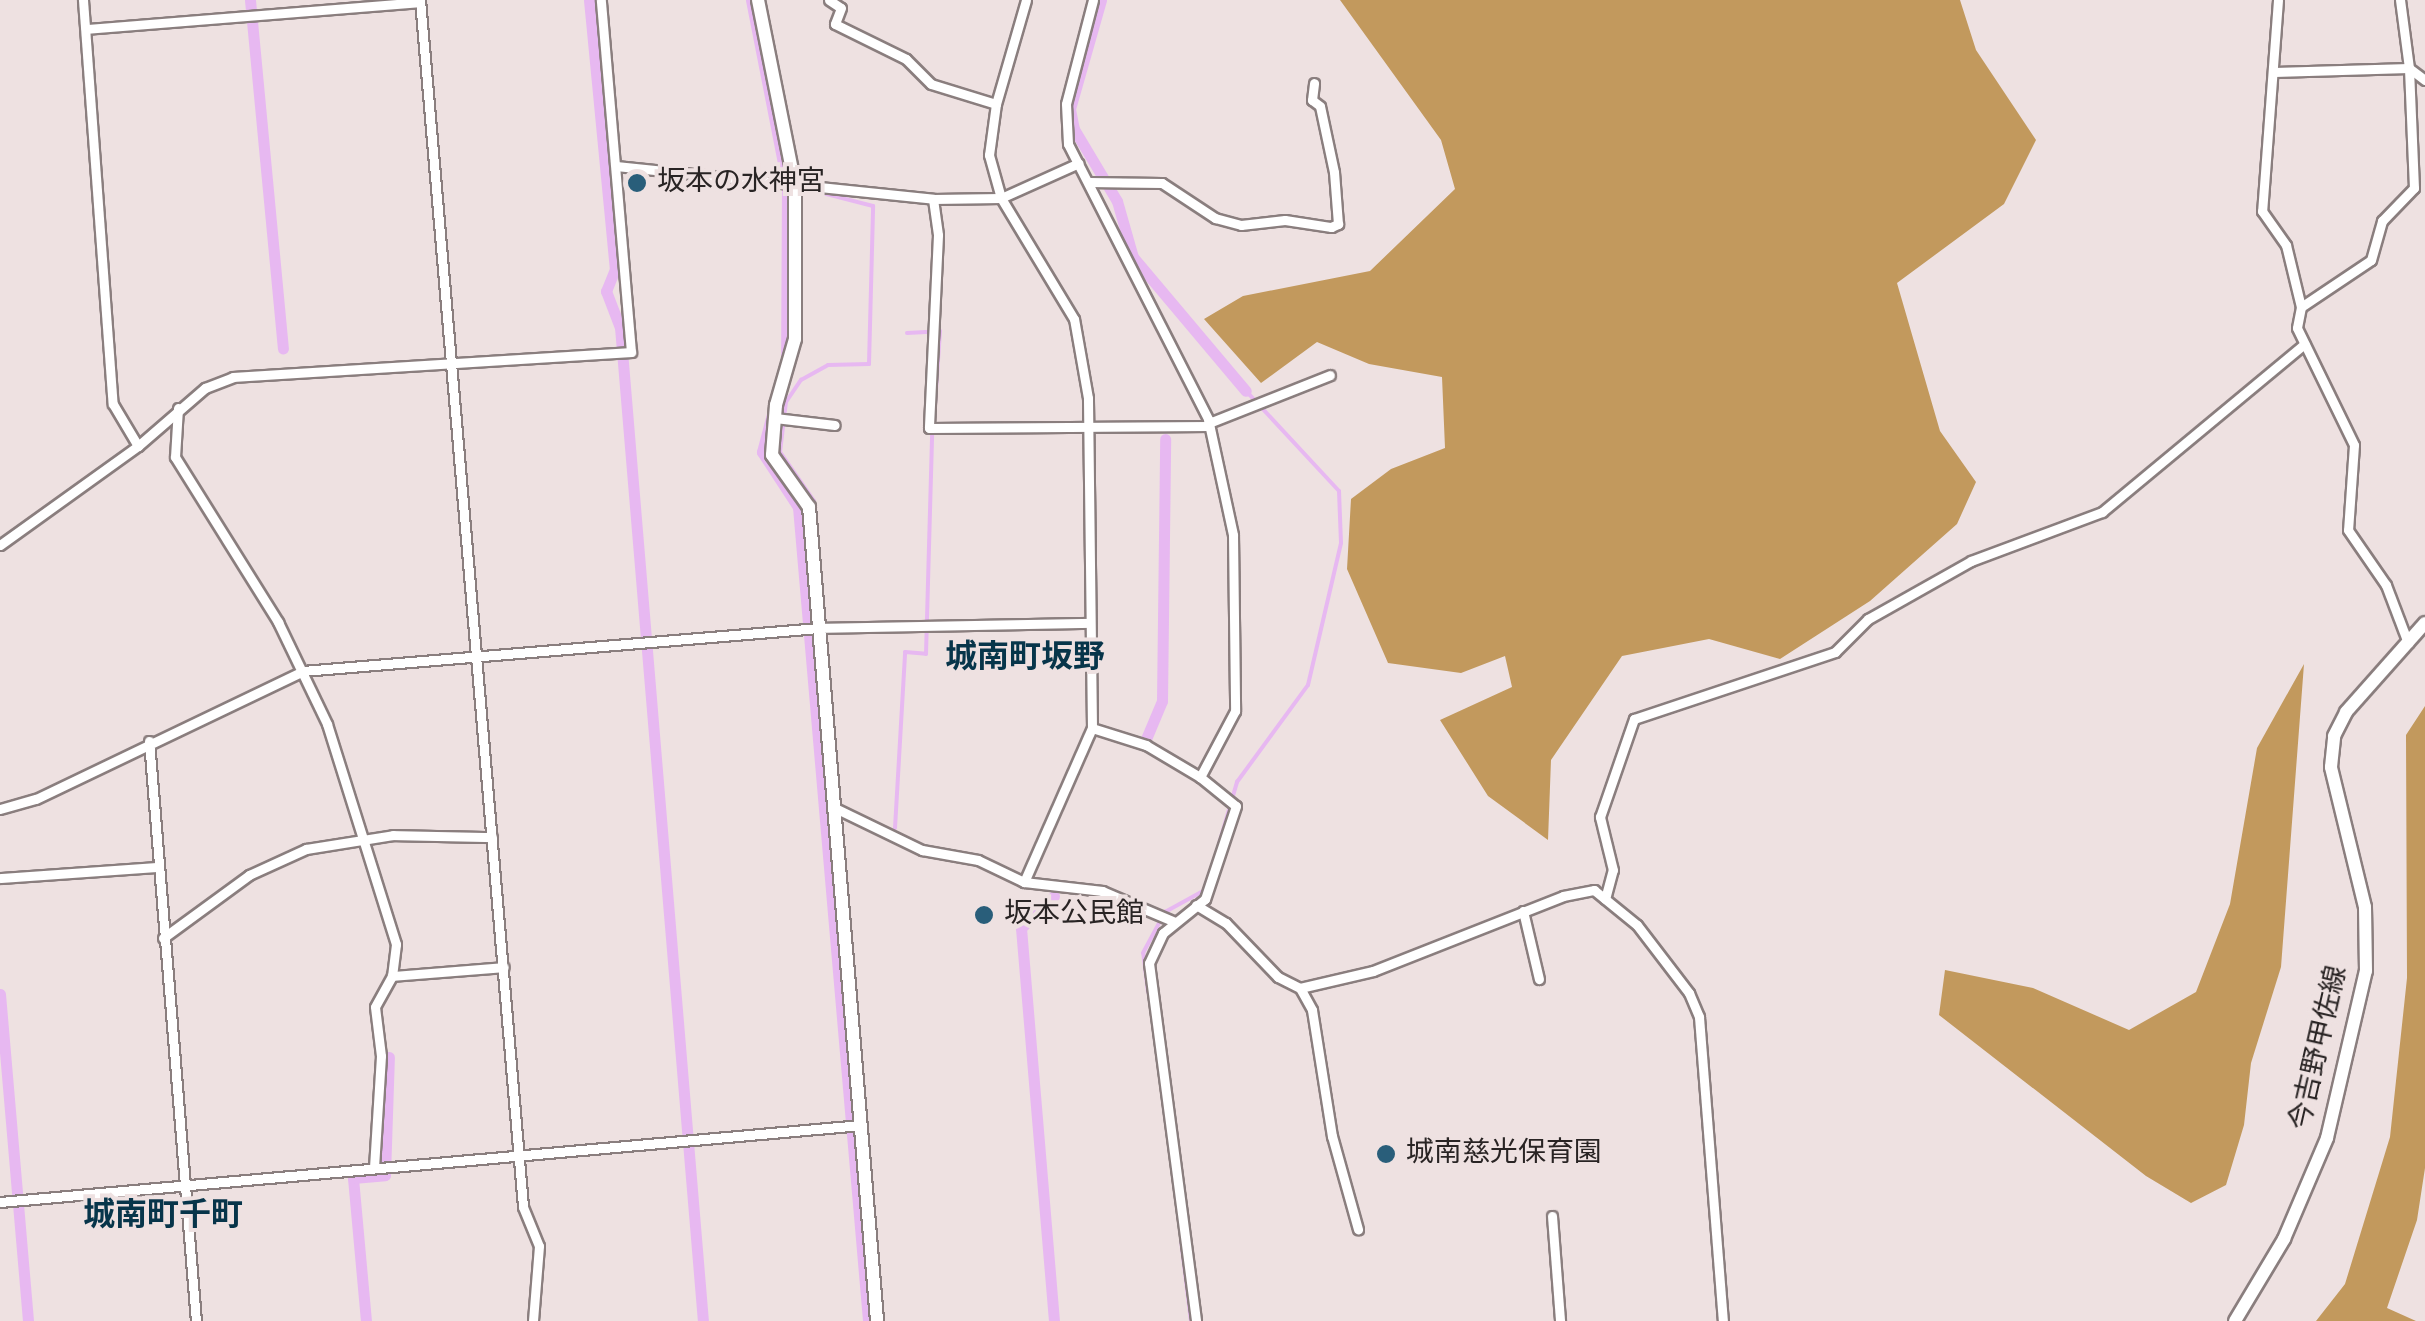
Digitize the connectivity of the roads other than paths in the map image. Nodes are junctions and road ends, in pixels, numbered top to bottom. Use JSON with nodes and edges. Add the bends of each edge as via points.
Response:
{"nodes":[{"id":1,"x":84,"y":0,"type":"edge"},
{"id":2,"x":601,"y":0,"type":"edge"},
{"id":3,"x":758,"y":0,"type":"edge"},
{"id":4,"x":827,"y":0,"type":"edge"},
{"id":5,"x":1026,"y":0,"type":"edge"},
{"id":6,"x":1093,"y":0,"type":"edge"},
{"id":7,"x":2278,"y":0,"type":"edge"},
{"id":8,"x":2400,"y":0,"type":"edge"},
{"id":9,"x":420,"y":1,"type":"edge"},
{"id":10,"x":86,"y":30,"type":"junction"},
{"id":11,"x":2410,"y":68,"type":"junction"},
{"id":12,"x":2274,"y":72,"type":"junction"},
{"id":13,"x":2425,"y":80,"type":"edge"},
{"id":14,"x":1314,"y":83,"type":"dead end"},
{"id":15,"x":996,"y":104,"type":"junction"},
{"id":16,"x":1079,"y":164,"type":"junction"},
{"id":17,"x":616,"y":166,"type":"junction"},
{"id":18,"x":1089,"y":182,"type":"junction"},
{"id":19,"x":795,"y":186,"type":"junction"},
{"id":20,"x":1001,"y":198,"type":"junction"},
{"id":21,"x":933,"y":199,"type":"junction"},
{"id":22,"x":2301,"y":307,"type":"junction"},
{"id":23,"x":2304,"y":344,"type":"junction"},
{"id":24,"x":454,"y":367,"type":"junction"},
{"id":25,"x":1330,"y":375,"type":"dead end"},
{"id":26,"x":178,"y":408,"type":"junction"},
{"id":27,"x":775,"y":418,"type":"junction"},
{"id":28,"x":836,"y":425,"type":"dead end"},
{"id":29,"x":1209,"y":425,"type":"junction"},
{"id":30,"x":1089,"y":429,"type":"junction"},
{"id":31,"x":138,"y":446,"type":"junction"},
{"id":32,"x":0,"y":545,"type":"edge"},
{"id":33,"x":2425,"y":623,"type":"edge"},
{"id":34,"x":1090,"y":624,"type":"junction"},
{"id":35,"x":818,"y":628,"type":"junction"},
{"id":36,"x":2408,"y":643,"type":"junction"},
{"id":37,"x":476,"y":654,"type":"junction"},
{"id":38,"x":303,"y":671,"type":"junction"},
{"id":39,"x":1092,"y":728,"type":"junction"},
{"id":40,"x":150,"y":740,"type":"junction"},
{"id":41,"x":1200,"y":777,"type":"junction"},
{"id":42,"x":834,"y":808,"type":"junction"},
{"id":43,"x":0,"y":809,"type":"edge"},
{"id":44,"x":492,"y":837,"type":"junction"},
{"id":45,"x":363,"y":840,"type":"junction"},
{"id":46,"x":156,"y":867,"type":"junction"},
{"id":47,"x":0,"y":878,"type":"edge"},
{"id":48,"x":1024,"y":882,"type":"junction"},
{"id":49,"x":1605,"y":899,"type":"junction"},
{"id":50,"x":1196,"y":905,"type":"junction"},
{"id":51,"x":1523,"y":911,"type":"junction"},
{"id":52,"x":1175,"y":922,"type":"junction"},
{"id":53,"x":163,"y":938,"type":"junction"},
{"id":54,"x":504,"y":967,"type":"junction"},
{"id":55,"x":392,"y":976,"type":"junction"},
{"id":56,"x":1539,"y":979,"type":"dead end"},
{"id":57,"x":1300,"y":988,"type":"junction"},
{"id":58,"x":861,"y":1125,"type":"junction"},
{"id":59,"x":518,"y":1156,"type":"junction"},
{"id":60,"x":374,"y":1168,"type":"junction"},
{"id":61,"x":184,"y":1184,"type":"junction"},
{"id":62,"x":0,"y":1202,"type":"edge"},
{"id":63,"x":1552,"y":1216,"type":"dead end"},
{"id":64,"x":1358,"y":1229,"type":"dead end"},
{"id":65,"x":196,"y":1321,"type":"edge"},
{"id":66,"x":533,"y":1321,"type":"edge"},
{"id":67,"x":877,"y":1321,"type":"edge"},
{"id":68,"x":1196,"y":1321,"type":"edge"},
{"id":69,"x":1560,"y":1321,"type":"edge"},
{"id":70,"x":1723,"y":1321,"type":"edge"},
{"id":71,"x":2235,"y":1321,"type":"edge"}],
"edges":[{"from":1,"to":10,"type":"street"},
{"from":2,"to":17,"type":"street"},
{"from":3,"to":19,"type":"street"},
{"from":4,"to":15,"type":"street","via":[[841,8],[836,24],[906,59],[931,84]]},
{"from":5,"to":15,"type":"street"},
{"from":6,"to":16,"type":"street","via":[[1066,104],[1066,135]]},
{"from":7,"to":12,"type":"street"},
{"from":8,"to":11,"type":"street"},
{"from":9,"to":10,"type":"street"},
{"from":9,"to":24,"type":"street"},
{"from":10,"to":31,"type":"street","via":[[114,404]]},
{"from":11,"to":12,"type":"street"},
{"from":11,"to":13,"type":"street"},
{"from":11,"to":22,"type":"street","via":[[2414,188],[2382,221],[2371,260]]},
{"from":12,"to":22,"type":"street","via":[[2262,211],[2286,245]]},
{"from":14,"to":18,"type":"street","via":[[1338,224],[1242,225],[1215,218],[1162,183]]},
{"from":15,"to":20,"type":"street","via":[[988,156]]},
{"from":16,"to":18,"type":"street"},
{"from":16,"to":20,"type":"street"},
{"from":17,"to":19,"type":"street"},
{"from":17,"to":24,"type":"street","via":[[631,352]]},
{"from":18,"to":29,"type":"street"},
{"from":19,"to":21,"type":"street"},
{"from":19,"to":27,"type":"street","via":[[795,339]]},
{"from":20,"to":21,"type":"street"},
{"from":20,"to":30,"type":"street","via":[[1074,318]]},
{"from":21,"to":30,"type":"street","via":[[938,235],[929,428]]},
{"from":22,"to":23,"type":"street"},
{"from":23,"to":36,"type":"street","via":[[2354,444],[2348,530],[2386,585]]},
{"from":23,"to":49,"type":"street","via":[[2102,512],[1971,561],[1868,619],[1835,652],[1634,719],[1600,817],[1613,870]]},
{"from":24,"to":26,"type":"street","via":[[234,377]]},
{"from":24,"to":37,"type":"street"},
{"from":25,"to":29,"type":"street"},
{"from":26,"to":31,"type":"street"},
{"from":26,"to":38,"type":"street","via":[[175,457]]},
{"from":27,"to":28,"type":"street"},
{"from":27,"to":35,"type":"street","via":[[772,455],[809,506]]},
{"from":29,"to":30,"type":"street"},
{"from":29,"to":41,"type":"street","via":[[1234,535],[1238,664],[1235,711]]},
{"from":30,"to":34,"type":"street"},
{"from":31,"to":32,"type":"street"},
{"from":33,"to":36,"type":"street","name":"今吉野甲佐線"},
{"from":34,"to":35,"type":"street"},
{"from":34,"to":39,"type":"street"},
{"from":35,"to":37,"type":"street"},
{"from":35,"to":42,"type":"street"},
{"from":36,"to":71,"type":"street","name":"今吉野甲佐線","via":[[2346,712],[2334,736],[2331,767],[2365,907],[2366,971],[2327,1138],[2284,1240]]},
{"from":37,"to":38,"type":"street"},
{"from":37,"to":44,"type":"street"},
{"from":38,"to":40,"type":"street"},
{"from":38,"to":45,"type":"street"},
{"from":39,"to":41,"type":"street","via":[[1146,745]]},
{"from":39,"to":48,"type":"street"},
{"from":40,"to":43,"type":"street","via":[[36,800]]},
{"from":40,"to":46,"type":"street"},
{"from":41,"to":50,"type":"street","via":[[1236,806],[1226,848]]},
{"from":42,"to":48,"type":"street","via":[[896,840],[978,860]]},
{"from":42,"to":58,"type":"street"},
{"from":44,"to":45,"type":"street"},
{"from":44,"to":54,"type":"street"},
{"from":45,"to":53,"type":"street","via":[[272,862]]},
{"from":45,"to":55,"type":"street","via":[[396,944]]},
{"from":46,"to":47,"type":"street"},
{"from":46,"to":53,"type":"street"},
{"from":48,"to":52,"type":"street","via":[[1102,891]]},
{"from":49,"to":51,"type":"street","via":[[1581,890]]},
{"from":49,"to":70,"type":"street","via":[[1636,925],[1689,993],[1699,1017]]},
{"from":50,"to":52,"type":"street"},
{"from":50,"to":57,"type":"street","via":[[1226,923],[1278,977]]},
{"from":51,"to":56,"type":"street"},
{"from":51,"to":57,"type":"street","via":[[1374,971]]},
{"from":52,"to":68,"type":"street","via":[[1149,963]]},
{"from":53,"to":61,"type":"street"},
{"from":54,"to":55,"type":"street"},
{"from":54,"to":59,"type":"street"},
{"from":55,"to":60,"type":"street","via":[[375,1007],[381,1056]]},
{"from":57,"to":64,"type":"street","via":[[1319,1034],[1332,1136]]},
{"from":58,"to":59,"type":"street"},
{"from":58,"to":67,"type":"street"},
{"from":59,"to":60,"type":"street"},
{"from":59,"to":66,"type":"street","via":[[525,1221],[539,1246]]},
{"from":60,"to":61,"type":"street"},
{"from":61,"to":62,"type":"street"},
{"from":61,"to":65,"type":"street"},
{"from":63,"to":69,"type":"street"}]}
